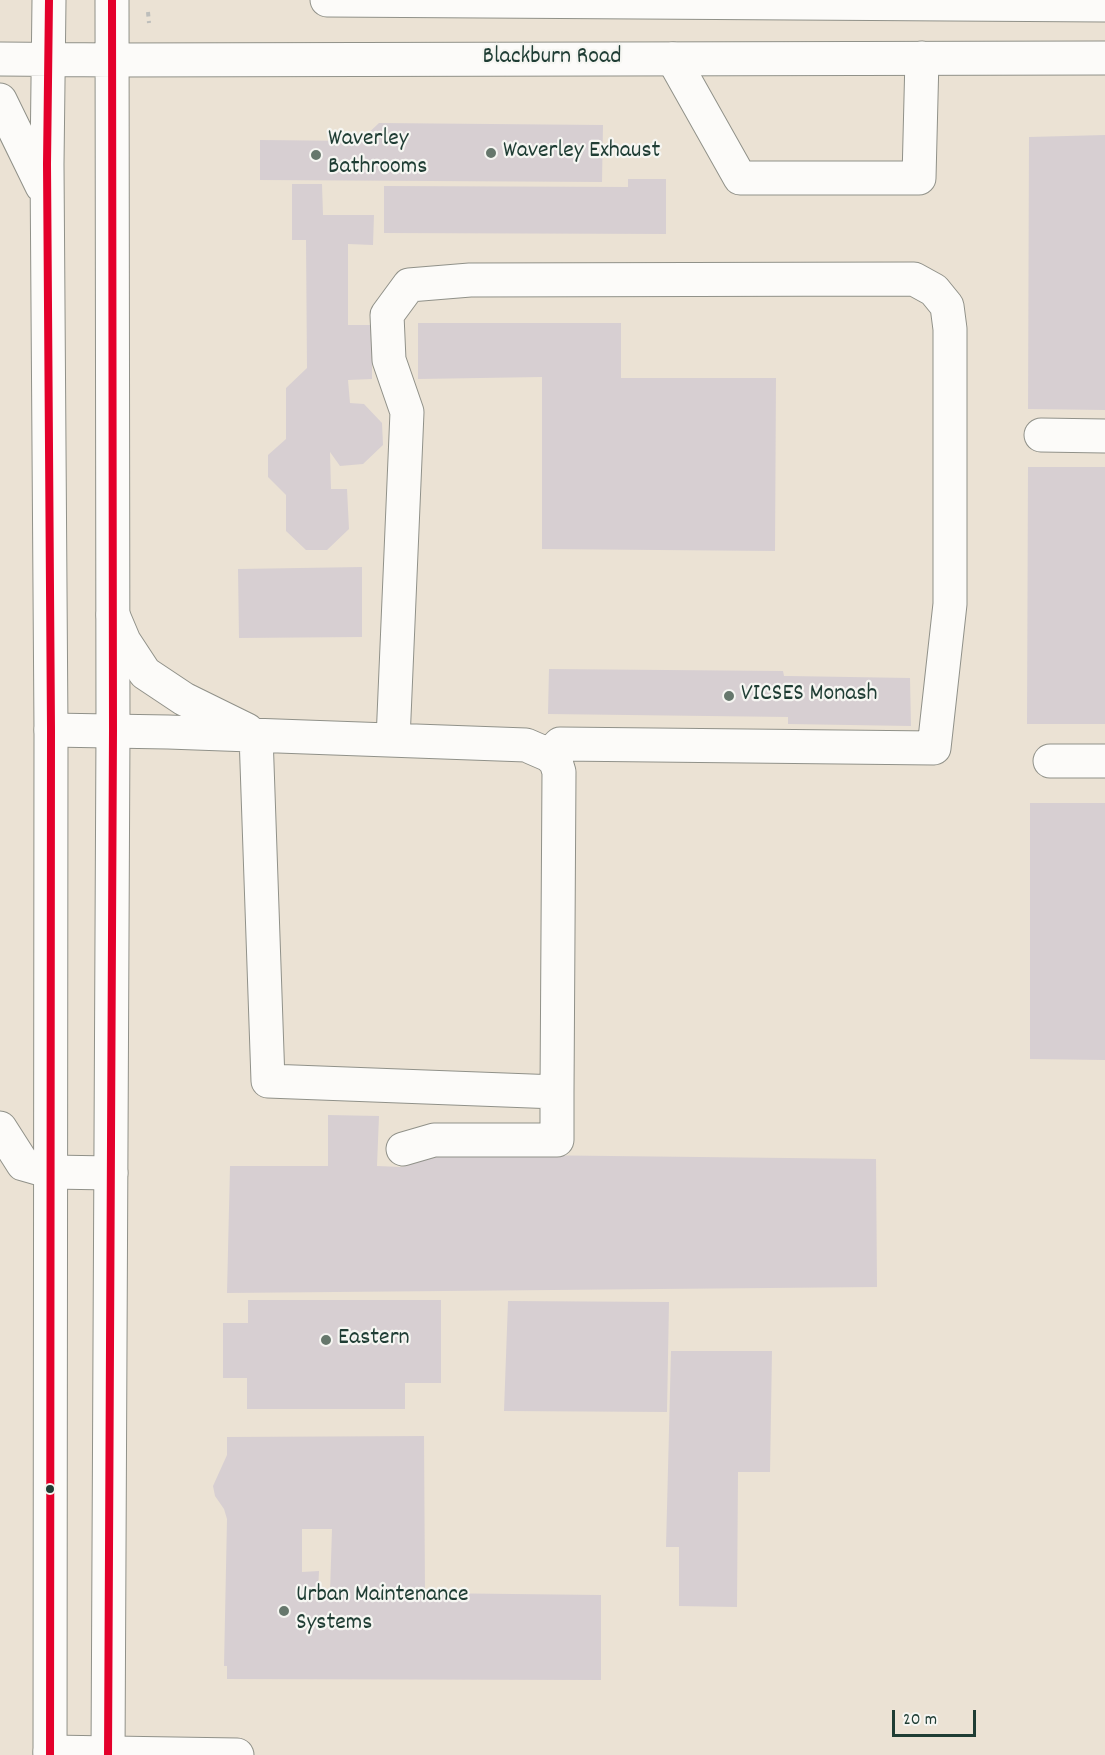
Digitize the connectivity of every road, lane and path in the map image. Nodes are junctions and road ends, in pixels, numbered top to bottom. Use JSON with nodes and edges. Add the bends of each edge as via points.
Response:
{"nodes":[{"id":1,"x":49,"y":0,"type":"edge"},
{"id":2,"x":112,"y":0,"type":"edge"},
{"id":3,"x":327,"y":0,"type":"edge"},
{"id":4,"x":749,"y":1,"type":"edge"},
{"id":5,"x":1105,"y":5,"type":"edge"},
{"id":6,"x":148,"y":12,"type":"dead end"},
{"id":7,"x":149,"y":23,"type":"dead end"},
{"id":8,"x":922,"y":58,"type":"junction"},
{"id":9,"x":1105,"y":58,"type":"edge"},
{"id":10,"x":0,"y":59,"type":"edge"},
{"id":11,"x":48,"y":59,"type":"junction"},
{"id":12,"x":673,"y":59,"type":"junction"},
{"id":13,"x":113,"y":60,"type":"junction"},
{"id":14,"x":0,"y":100,"type":"edge"},
{"id":15,"x":48,"y":198,"type":"junction"},
{"id":16,"x":1041,"y":435,"type":"dead end"},
{"id":17,"x":1105,"y":436,"type":"edge"},
{"id":18,"x":113,"y":615,"type":"junction"},
{"id":19,"x":51,"y":730,"type":"junction"},
{"id":20,"x":113,"y":730,"type":"junction"},
{"id":21,"x":256,"y":735,"type":"junction"},
{"id":22,"x":393,"y":740,"type":"junction"},
{"id":23,"x":549,"y":754,"type":"junction"},
{"id":24,"x":1050,"y":761,"type":"dead end"},
{"id":25,"x":1105,"y":761,"type":"edge"},
{"id":26,"x":543,"y":1092,"type":"junction"},
{"id":27,"x":0,"y":1128,"type":"edge"},
{"id":28,"x":403,"y":1149,"type":"dead end"},
{"id":29,"x":51,"y":1172,"type":"junction"},
{"id":30,"x":111,"y":1173,"type":"junction"},
{"id":31,"x":50,"y":1753,"type":"edge"},
{"id":32,"x":108,"y":1754,"type":"edge"},
{"id":33,"x":237,"y":1755,"type":"edge"}],
"edges":[{"from":1,"to":11,"type":"main road"},
{"from":2,"to":13,"type":"main road"},
{"from":3,"to":4,"type":"main road"},
{"from":4,"to":5,"type":"main road"},
{"from":6,"to":7,"type":"path"},
{"from":8,"to":9,"type":"main road","name":"Blackburn Road"},
{"from":8,"to":12,"type":"main road","name":"Blackburn Road"},
{"from":8,"to":12,"type":"main road","via":[[920,178],[740,177]]},
{"from":10,"to":11,"type":"main road","name":"Blackburn Road"},
{"from":11,"to":13,"type":"main road","name":"Blackburn Road"},
{"from":11,"to":15,"type":"main road"},
{"from":12,"to":13,"type":"main road","name":"Blackburn Road"},
{"from":13,"to":18,"type":"main road"},
{"from":14,"to":15,"type":"main road"},
{"from":15,"to":19,"type":"main road"},
{"from":16,"to":17,"type":"main road"},
{"from":18,"to":20,"type":"main road"},
{"from":18,"to":21,"type":"main road","via":[[123,641],[145,673],[184,699]]},
{"from":19,"to":20,"type":"main road"},
{"from":19,"to":29,"type":"main road"},
{"from":20,"to":21,"type":"main road"},
{"from":20,"to":30,"type":"main road"},
{"from":21,"to":22,"type":"main road"},
{"from":21,"to":26,"type":"main road","via":[[268,1081]]},
{"from":22,"to":23,"type":"main road","via":[[526,745]]},
{"from":22,"to":23,"type":"main road","via":[[407,412],[388,360],[387,315],[409,285],[482,280],[914,279],[934,290],[947,306],[950,329],[950,604],[934,748],[622,758],[560,744]]},
{"from":23,"to":26,"type":"main road","via":[[559,772]]},
{"from":24,"to":25,"type":"main road"},
{"from":26,"to":28,"type":"main road","via":[[557,1140],[434,1140]]},
{"from":27,"to":29,"type":"main road","via":[[23,1164]]},
{"from":29,"to":30,"type":"main road"},
{"from":29,"to":31,"type":"main road"},
{"from":30,"to":32,"type":"main road"},
{"from":31,"to":32,"type":"main road"},
{"from":32,"to":33,"type":"main road"}]}
